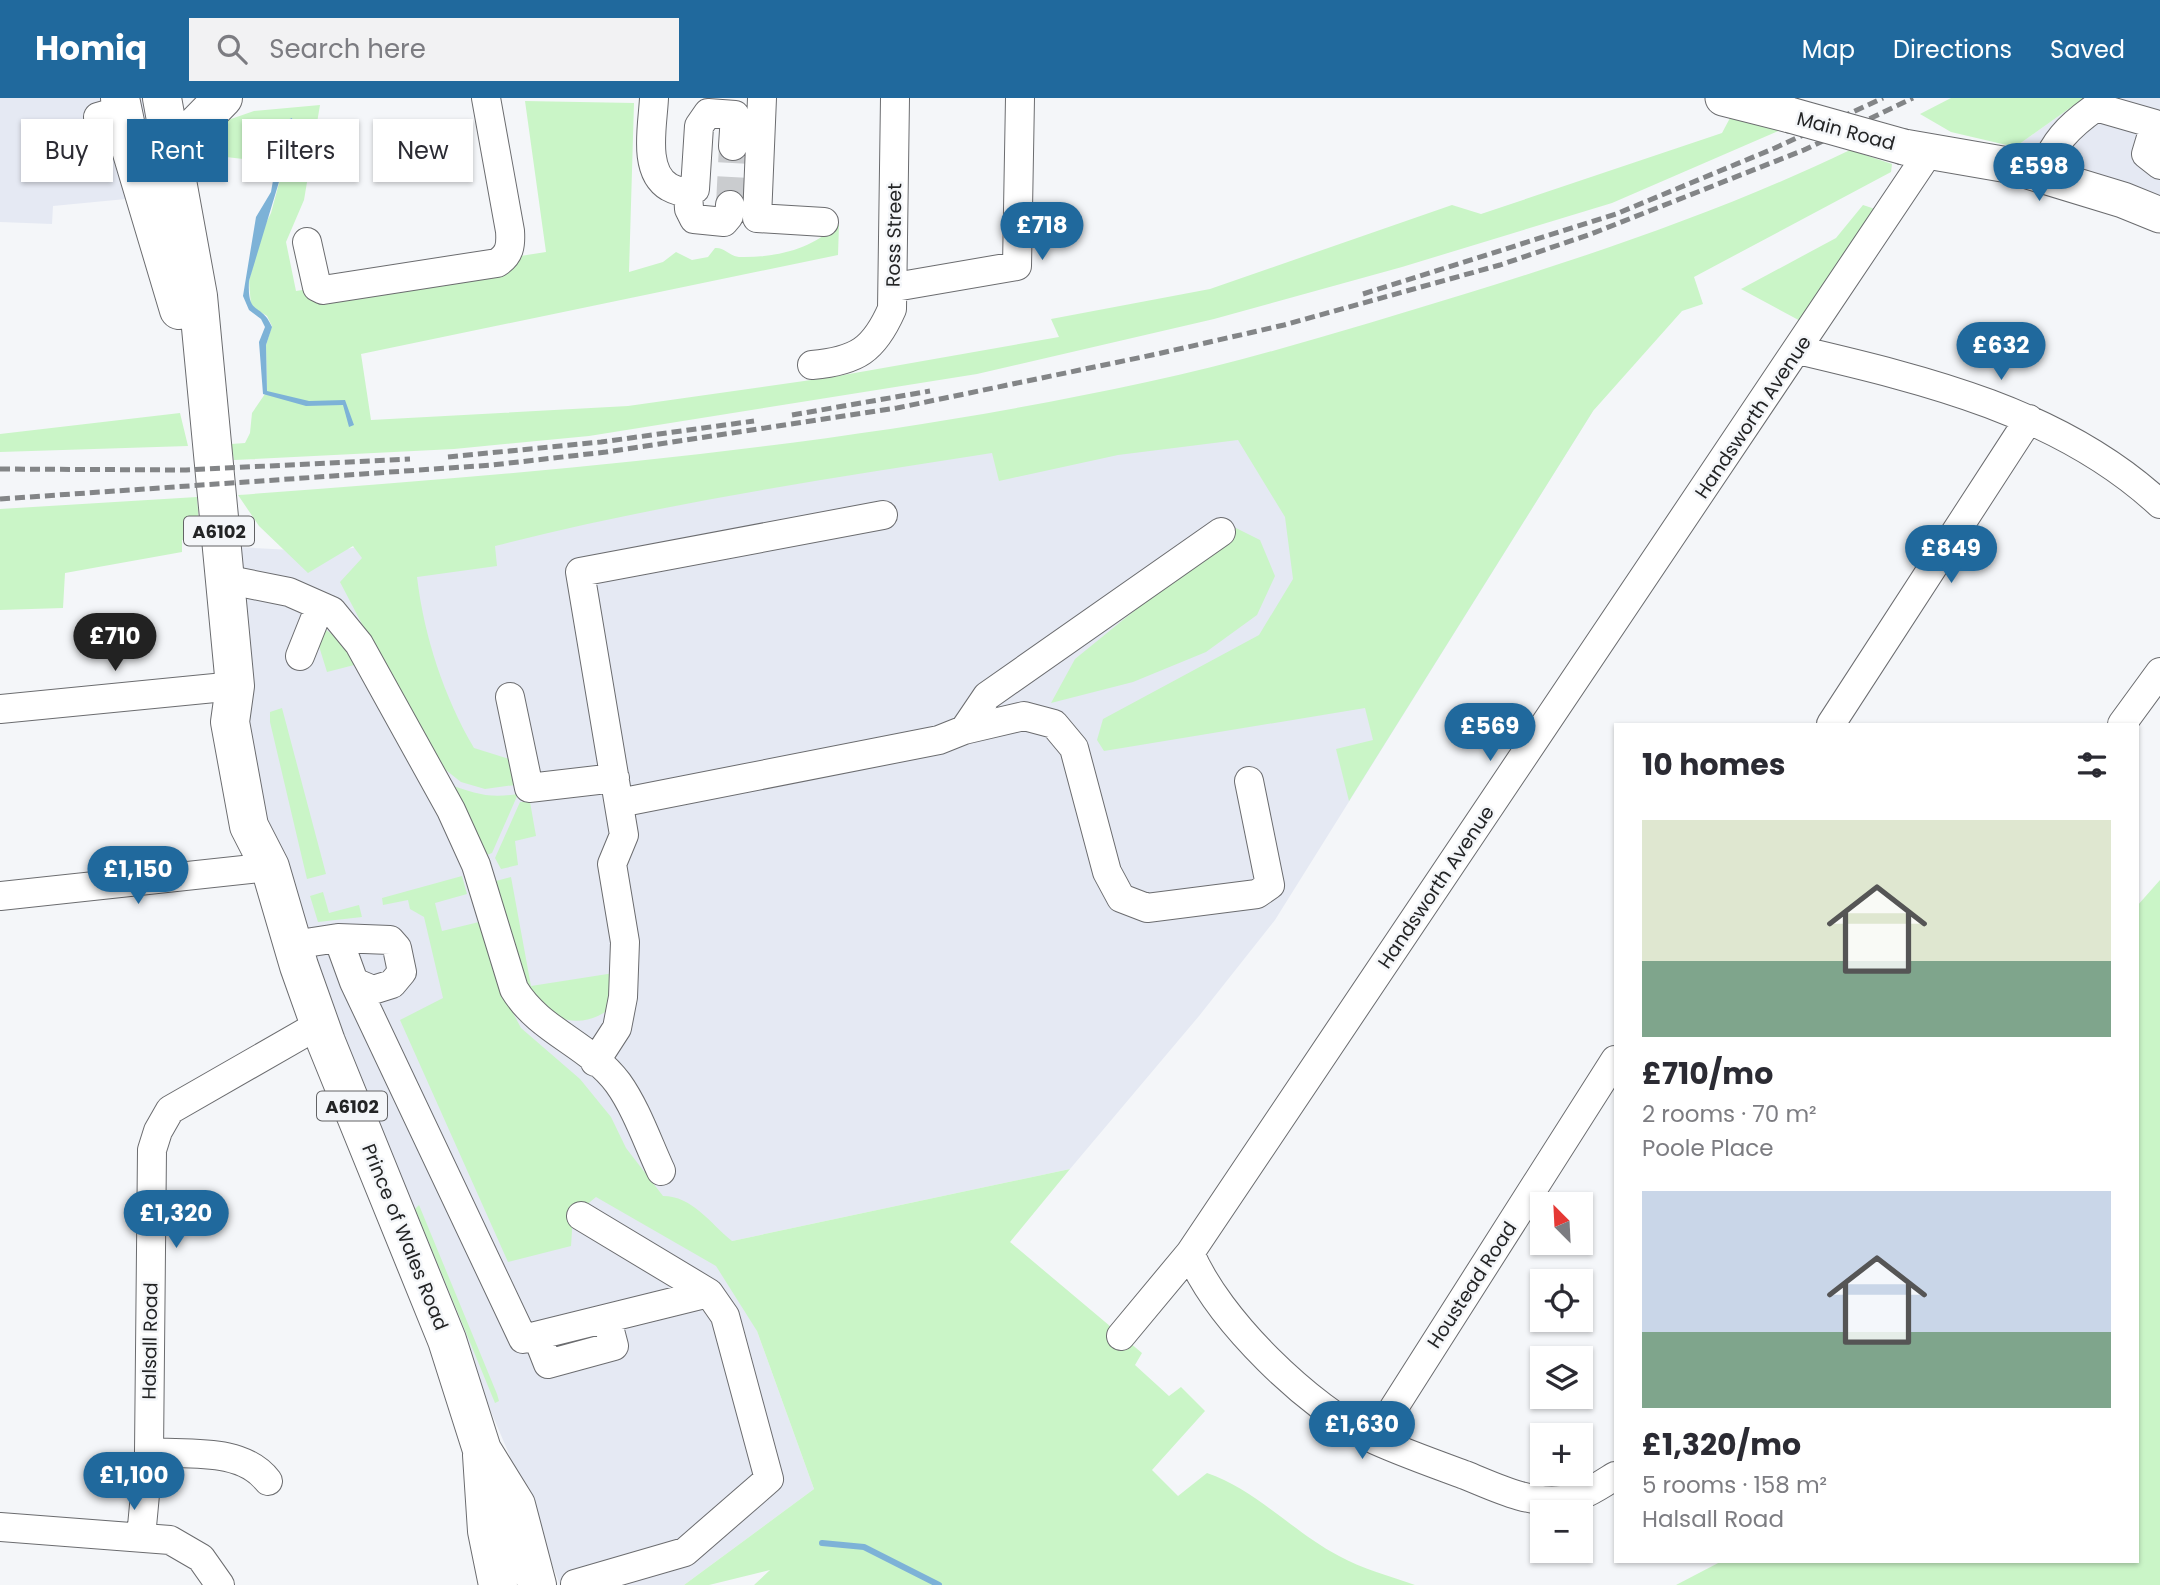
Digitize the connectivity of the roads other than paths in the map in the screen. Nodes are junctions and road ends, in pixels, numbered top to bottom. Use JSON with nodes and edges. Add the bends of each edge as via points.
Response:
{"nodes":[{"id":1,"x":162,"y":98,"type":"edge"},
{"id":2,"x":223,"y":98,"type":"edge"},
{"id":3,"x":486,"y":98,"type":"edge"},
{"id":4,"x":654,"y":98,"type":"edge"},
{"id":5,"x":762,"y":98,"type":"edge"},
{"id":6,"x":895,"y":98,"type":"edge"},
{"id":7,"x":1020,"y":98,"type":"edge"},
{"id":8,"x":1723,"y":98,"type":"edge"},
{"id":9,"x":113,"y":108,"type":"edge"},
{"id":10,"x":165,"y":119,"type":"edge"},
{"id":11,"x":200,"y":119,"type":"edge"},
{"id":12,"x":733,"y":146,"type":"tunnel mouth"},
{"id":13,"x":1917,"y":149,"type":"junction"},
{"id":14,"x":2160,"y":165,"type":"edge"},
{"id":15,"x":2042,"y":175,"type":"junction"},
{"id":16,"x":176,"y":182,"type":"edge"},
{"id":17,"x":688,"y":192,"type":"junction"},
{"id":18,"x":730,"y":205,"type":"dead end"},
{"id":19,"x":2160,"y":215,"type":"edge"},
{"id":20,"x":824,"y":222,"type":"dead end"},
{"id":21,"x":307,"y":242,"type":"dead end"},
{"id":22,"x":895,"y":287,"type":"junction"},
{"id":23,"x":1798,"y":350,"type":"junction"},
{"id":24,"x":813,"y":365,"type":"dead end"},
{"id":25,"x":204,"y":377,"type":"junction"},
{"id":26,"x":2029,"y":419,"type":"junction"},
{"id":27,"x":2160,"y":504,"type":"edge"},
{"id":28,"x":883,"y":515,"type":"dead end"},
{"id":29,"x":1221,"y":532,"type":"dead end"},
{"id":30,"x":223,"y":579,"type":"junction"},
{"id":31,"x":320,"y":606,"type":"junction"},
{"id":32,"x":300,"y":656,"type":"dead end"},
{"id":33,"x":2160,"y":672,"type":"edge"},
{"id":34,"x":235,"y":686,"type":"junction"},
{"id":35,"x":510,"y":697,"type":"dead end"},
{"id":36,"x":0,"y":709,"type":"edge"},
{"id":37,"x":1833,"y":723,"type":"edge"},
{"id":38,"x":2123,"y":723,"type":"edge"},
{"id":39,"x":964,"y":730,"type":"junction"},
{"id":40,"x":1249,"y":781,"type":"dead end"},
{"id":41,"x":617,"y":791,"type":"junction"},
{"id":42,"x":270,"y":867,"type":"junction"},
{"id":43,"x":0,"y":896,"type":"edge"},
{"id":44,"x":338,"y":938,"type":"junction"},
{"id":45,"x":293,"y":945,"type":"junction"},
{"id":46,"x":354,"y":982,"type":"junction"},
{"id":47,"x":320,"y":1024,"type":"junction"},
{"id":48,"x":596,"y":1062,"type":"junction"},
{"id":49,"x":1614,"y":1062,"type":"edge"},
{"id":50,"x":661,"y":1171,"type":"dead end"},
{"id":51,"x":581,"y":1216,"type":"dead end"},
{"id":52,"x":1190,"y":1253,"type":"junction"},
{"id":53,"x":709,"y":1293,"type":"junction"},
{"id":54,"x":607,"y":1319,"type":"junction"},
{"id":55,"x":537,"y":1336,"type":"junction"},
{"id":56,"x":1121,"y":1336,"type":"dead end"},
{"id":57,"x":1374,"y":1439,"type":"junction"},
{"id":58,"x":482,"y":1450,"type":"junction"},
{"id":59,"x":149,"y":1452,"type":"junction"},
{"id":60,"x":1614,"y":1477,"type":"edge"},
{"id":61,"x":268,"y":1481,"type":"dead end"},
{"id":62,"x":0,"y":1527,"type":"edge"},
{"id":63,"x":141,"y":1537,"type":"junction"},
{"id":64,"x":575,"y":1584,"type":"edge"},
{"id":65,"x":220,"y":1585,"type":"edge"},
{"id":66,"x":498,"y":1585,"type":"edge"},
{"id":67,"x":537,"y":1585,"type":"edge"}],
"edges":[{"from":1,"to":10,"type":"highway","name":"Prince of Wales Road","number":"A6102"},
{"from":2,"to":11,"type":"highway"},
{"from":3,"to":21,"type":"street","via":[[510,231],[503,259],[323,290],[313,278]]},
{"from":4,"to":17,"type":"street","via":[[652,156],[656,172],[664,184]]},
{"from":5,"to":20,"type":"street","via":[[757,218]]},
{"from":6,"to":22,"type":"street","name":"Ross Street"},
{"from":7,"to":22,"type":"street","via":[[1017,266]]},
{"from":8,"to":13,"type":"main road","name":"Main Road","bridge":true},
{"from":9,"to":25,"type":"highway","name":"Prince of Wales Road","number":"A6102"},
{"from":12,"to":17,"type":"street","via":[[735,114],[708,113],[702,118],[698,179],[695,189]]},
{"from":13,"to":15,"type":"main road","name":"Main Road"},
{"from":13,"to":23,"type":"street","name":"Handsworth Avenue"},
{"from":14,"to":15,"type":"street","via":[[2146,154],[2155,124],[2095,107],[2072,124],[2050,150]]},
{"from":15,"to":19,"type":"main road","name":"Main Road"},
{"from":16,"to":25,"type":"highway","name":"Prince of Wales Road","number":"A6102","via":[[198,296]]},
{"from":17,"to":18,"type":"street","via":[[694,219],[724,222]]},
{"from":22,"to":24,"type":"street","name":"Ross Street","via":[[881,335],[863,352]]},
{"from":23,"to":26,"type":"street","via":[[1936,383]]},
{"from":23,"to":52,"type":"street","name":"Handsworth Avenue"},
{"from":25,"to":30,"type":"highway","name":"Prince of Wales Road","number":"A6102"},
{"from":26,"to":27,"type":"street","via":[[2092,453]]},
{"from":26,"to":37,"type":"street"},
{"from":28,"to":41,"type":"street","via":[[580,572]]},
{"from":29,"to":39,"type":"street","via":[[987,696]]},
{"from":30,"to":31,"type":"street","via":[[289,592]]},
{"from":30,"to":34,"type":"highway","name":"Prince of Wales Road","number":"A6102"},
{"from":31,"to":32,"type":"street"},
{"from":31,"to":48,"type":"street","via":[[332,611],[359,644],[451,810],[476,865],[519,997],[541,1023]]},
{"from":33,"to":38,"type":"street"},
{"from":34,"to":36,"type":"street"},
{"from":34,"to":42,"type":"highway","name":"Prince of Wales Road","number":"A6102","via":[[230,722],[240,790],[249,826]]},
{"from":35,"to":41,"type":"street","via":[[528,788]]},
{"from":39,"to":40,"type":"street","via":[[1024,716],[1054,724],[1074,748],[1107,872],[1121,898],[1147,908],[1257,894],[1270,885]]},
{"from":39,"to":41,"type":"street","via":[[939,740]]},
{"from":41,"to":48,"type":"street","via":[[624,835],[612,864],[625,942],[623,996],[617,1028]]},
{"from":42,"to":43,"type":"street"},
{"from":42,"to":45,"type":"highway","name":"Prince of Wales Road","number":"A6102"},
{"from":44,"to":45,"type":"street"},
{"from":44,"to":46,"type":"street"},
{"from":44,"to":46,"type":"street","via":[[390,940],[397,948],[402,972],[392,984],[373,990]]},
{"from":45,"to":47,"type":"highway","name":"Prince of Wales Road","number":"A6102"},
{"from":46,"to":55,"type":"street","via":[[523,1339]]},
{"from":47,"to":58,"type":"highway","name":"Prince of Wales Road","number":"A6102","via":[[436,1311]]},
{"from":47,"to":59,"type":"street","name":"Halsall Road","via":[[170,1110],[158,1131],[152,1150]]},
{"from":48,"to":50,"type":"street","via":[[618,1084]]},
{"from":49,"to":57,"type":"street","name":"Houstead Road"},
{"from":51,"to":53,"type":"street"},
{"from":52,"to":56,"type":"street","name":"Handsworth Avenue"},
{"from":52,"to":57,"type":"street","via":[[1202,1280],[1270,1361],[1330,1412]]},
{"from":53,"to":54,"type":"street"},
{"from":53,"to":64,"type":"street","via":[[725,1316],[769,1479],[685,1552]]},
{"from":54,"to":55,"type":"street"},
{"from":54,"to":55,"type":"street","via":[[614,1346],[538,1367]]},
{"from":57,"to":60,"type":"street","via":[[1515,1495],[1541,1500],[1563,1500],[1589,1492]]},
{"from":58,"to":66,"type":"highway","name":"Prince of Wales Road","number":"A6102","via":[[486,1531]]},
{"from":58,"to":67,"type":"highway","name":"Prince of Wales Road","number":"A6102","via":[[516,1505]]},
{"from":59,"to":61,"type":"street","via":[[241,1459]]},
{"from":59,"to":63,"type":"street","name":"Halsall Road"},
{"from":62,"to":63,"type":"street"},
{"from":63,"to":65,"type":"street","via":[[182,1544],[201,1558]]}]}
